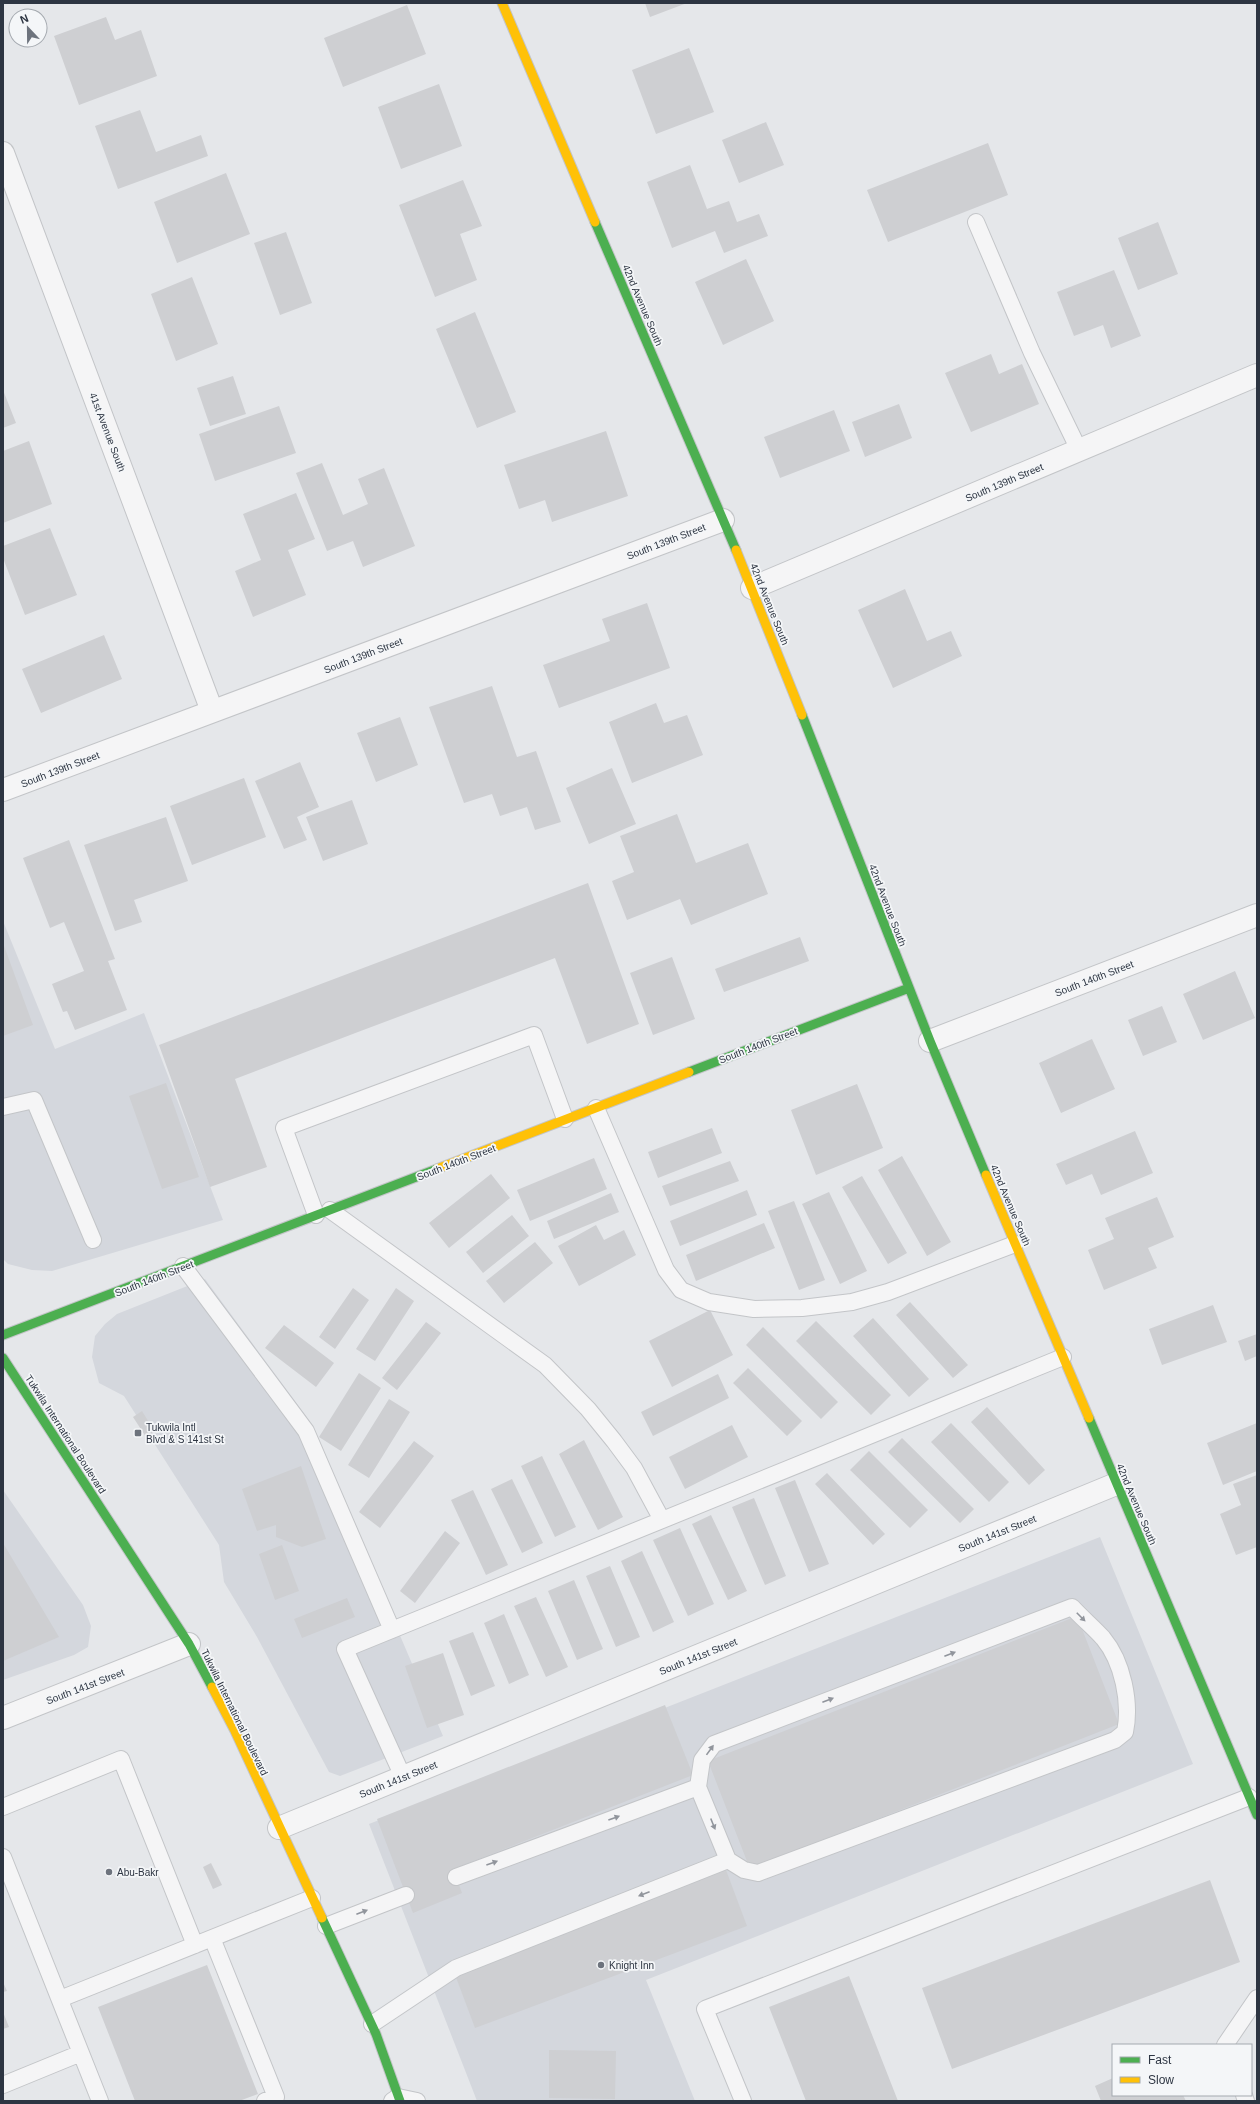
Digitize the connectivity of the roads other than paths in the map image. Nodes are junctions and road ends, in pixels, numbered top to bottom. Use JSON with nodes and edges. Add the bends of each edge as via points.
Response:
{"nodes":[{"id":1,"x":502,"y":3,"type":"edge"},
{"id":2,"x":3,"y":153,"type":"edge"},
{"id":3,"x":976,"y":222,"type":"dead end"},
{"id":4,"x":1257,"y":376,"type":"edge"},
{"id":5,"x":1079,"y":450,"type":"junction"},
{"id":6,"x":723,"y":520,"type":"junction"},
{"id":7,"x":752,"y":588,"type":"junction"},
{"id":8,"x":212,"y":711,"type":"junction"},
{"id":9,"x":3,"y":790,"type":"edge"},
{"id":10,"x":1257,"y":915,"type":"edge"},
{"id":11,"x":909,"y":988,"type":"junction"},
{"id":12,"x":930,"y":1042,"type":"junction"},
{"id":13,"x":3,"y":1107,"type":"edge"},
{"id":14,"x":596,"y":1108,"type":"junction"},
{"id":15,"x":565,"y":1119,"type":"junction"},
{"id":16,"x":323,"y":1213,"type":"junction"},
{"id":17,"x":93,"y":1240,"type":"dead end"},
{"id":18,"x":1016,"y":1244,"type":"junction"},
{"id":19,"x":184,"y":1266,"type":"junction"},
{"id":20,"x":3,"y":1335,"type":"edge"},
{"id":21,"x":1063,"y":1357,"type":"junction"},
{"id":22,"x":3,"y":1358,"type":"edge"},
{"id":23,"x":1116,"y":1484,"type":"junction"},
{"id":24,"x":662,"y":1520,"type":"junction"},
{"id":25,"x":392,"y":1630,"type":"junction"},
{"id":26,"x":190,"y":1644,"type":"junction"},
{"id":27,"x":3,"y":1718,"type":"edge"},
{"id":28,"x":403,"y":1777,"type":"junction"},
{"id":29,"x":698,"y":1787,"type":"junction"},
{"id":30,"x":1249,"y":1797,"type":"junction"},
{"id":31,"x":3,"y":1806,"type":"edge"},
{"id":32,"x":1257,"y":1815,"type":"edge"},
{"id":33,"x":279,"y":1828,"type":"junction"},
{"id":34,"x":3,"y":1857,"type":"edge"},
{"id":35,"x":728,"y":1860,"type":"junction"},
{"id":36,"x":456,"y":1877,"type":"dead end"},
{"id":37,"x":406,"y":1895,"type":"dead end"},
{"id":38,"x":312,"y":1898,"type":"junction"},
{"id":39,"x":326,"y":1926,"type":"junction"},
{"id":40,"x":212,"y":1938,"type":"junction"},
{"id":41,"x":195,"y":1945,"type":"junction"},
{"id":42,"x":1257,"y":1998,"type":"edge"},
{"id":43,"x":60,"y":1999,"type":"junction"},
{"id":44,"x":372,"y":2024,"type":"junction"},
{"id":45,"x":1226,"y":2044,"type":"edge"},
{"id":46,"x":81,"y":2053,"type":"junction"},
{"id":47,"x":3,"y":2085,"type":"edge"},
{"id":48,"x":397,"y":2100,"type":"edge"},
{"id":49,"x":100,"y":2101,"type":"edge"},
{"id":50,"x":265,"y":2101,"type":"edge"},
{"id":51,"x":417,"y":2101,"type":"edge"},
{"id":52,"x":743,"y":2101,"type":"edge"}],
"edges":[{"from":1,"to":6,"type":"street","name":"42nd Avenue South"},
{"from":2,"to":8,"type":"street","name":"41st Avenue South"},
{"from":3,"to":5,"type":"lane","via":[[1032,353]]},
{"from":4,"to":5,"type":"street","name":"South 139th Street"},
{"from":5,"to":7,"type":"street","name":"South 139th Street"},
{"from":6,"to":7,"type":"street","name":"42nd Avenue South"},
{"from":6,"to":8,"type":"street","name":"South 139th Street"},
{"from":7,"to":11,"type":"street","name":"42nd Avenue South"},
{"from":8,"to":9,"type":"street","name":"South 139th Street"},
{"from":10,"to":12,"type":"street","name":"South 140th Street"},
{"from":11,"to":12,"type":"street","name":"42nd Avenue South"},
{"from":11,"to":14,"type":"street","name":"South 140th Street"},
{"from":12,"to":18,"type":"street","name":"42nd Avenue South"},
{"from":13,"to":17,"type":"lane","via":[[34,1100]]},
{"from":14,"to":15,"type":"street","name":"South 140th Street"},
{"from":14,"to":18,"type":"lane","via":[[666,1270],[681,1290],[709,1302],[761,1308],[802,1308],[852,1302],[888,1292]]},
{"from":15,"to":16,"type":"street","name":"South 140th Street"},
{"from":15,"to":16,"type":"lane","via":[[534,1035],[284,1128]]},
{"from":16,"to":19,"type":"street","name":"South 140th Street"},
{"from":16,"to":24,"type":"lane","via":[[546,1365],[588,1408],[614,1441],[634,1468]]},
{"from":18,"to":21,"type":"street","name":"42nd Avenue South"},
{"from":19,"to":20,"type":"street","name":"South 140th Street"},
{"from":19,"to":25,"type":"lane","via":[[306,1432]]},
{"from":21,"to":23,"type":"street","name":"42nd Avenue South"},
{"from":21,"to":24,"type":"lane"},
{"from":22,"to":26,"type":"street","name":"Tukwila International Boulevard"},
{"from":23,"to":28,"type":"street","name":"South 141st Street"},
{"from":23,"to":30,"type":"street","name":"42nd Avenue South"},
{"from":24,"to":25,"type":"lane"},
{"from":25,"to":28,"type":"lane","via":[[345,1648]]},
{"from":26,"to":27,"type":"street","name":"South 141st Street"},
{"from":26,"to":33,"type":"street","name":"Tukwila International Boulevard","via":[[235,1731]]},
{"from":28,"to":33,"type":"street","name":"South 141st Street"},
{"from":29,"to":35,"type":"lane","one_way":true},
{"from":29,"to":35,"type":"lane","one_way":true,"via":[[702,1760],[714,1744],[1072,1607],[1104,1639],[1114,1656],[1124,1684],[1128,1716],[1125,1732],[1115,1740],[758,1873],[744,1870]]},
{"from":36,"to":29,"type":"lane","one_way":true},
{"from":30,"to":32,"type":"street","name":"42nd Avenue South"},
{"from":30,"to":52,"type":"lane","via":[[705,2009]]},
{"from":31,"to":41,"type":"lane","via":[[121,1760]]},
{"from":33,"to":38,"type":"street","name":"Tukwila International Boulevard"},
{"from":34,"to":43,"type":"lane"},
{"from":35,"to":44,"type":"lane","one_way":true,"via":[[456,1968]]},
{"from":39,"to":37,"type":"lane","one_way":true},
{"from":38,"to":39,"type":"street","name":"Tukwila International Boulevard"},
{"from":38,"to":40,"type":"lane"},
{"from":39,"to":44,"type":"street","name":"Tukwila International Boulevard"},
{"from":40,"to":41,"type":"lane"},
{"from":40,"to":50,"type":"lane","via":[[276,2097]]},
{"from":41,"to":43,"type":"lane"},
{"from":42,"to":45,"type":"lane"},
{"from":43,"to":46,"type":"lane"},
{"from":44,"to":48,"type":"street","name":"Tukwila International Boulevard"},
{"from":46,"to":47,"type":"lane"},
{"from":46,"to":49,"type":"lane"},
{"from":48,"to":51,"type":"lane"}]}
